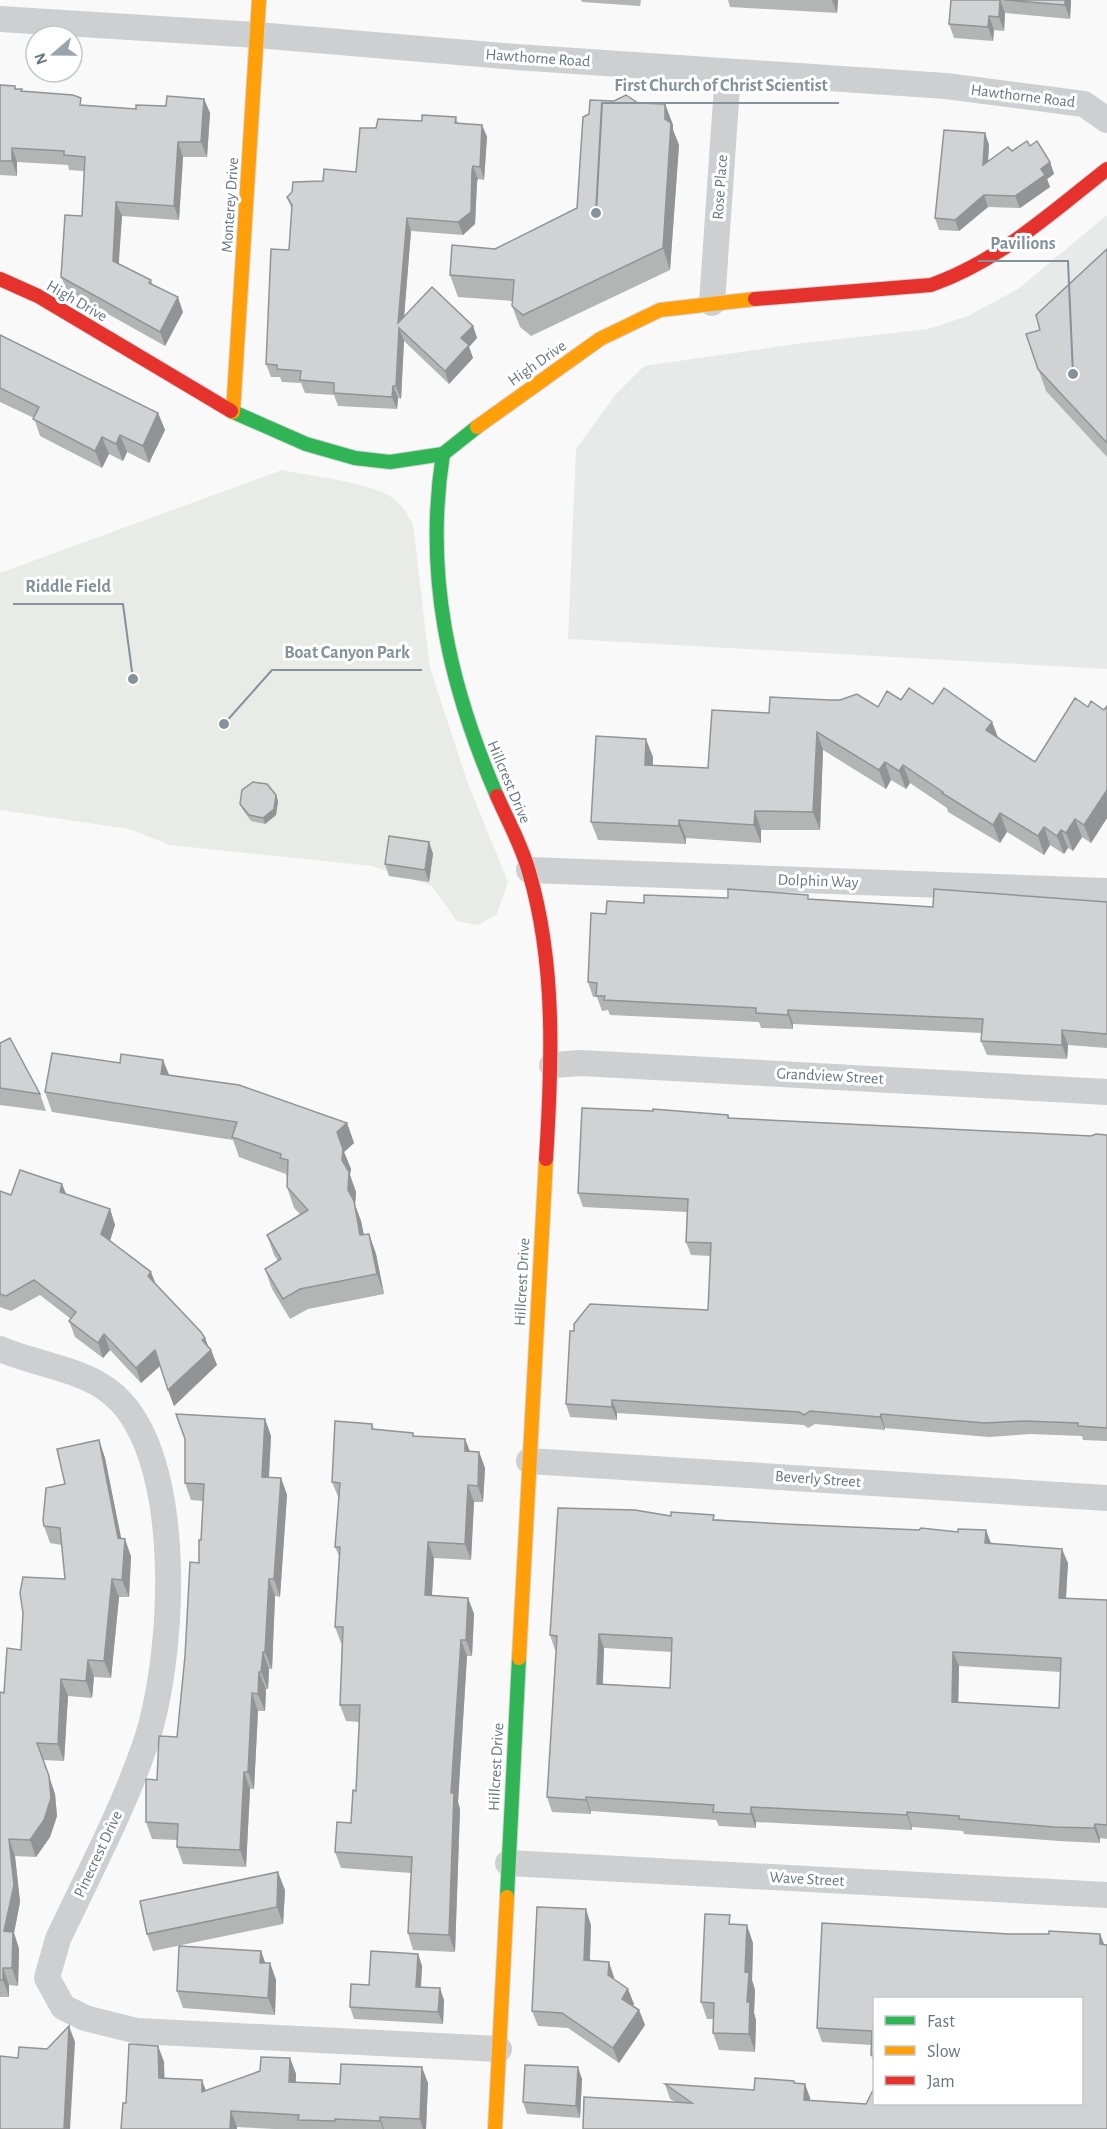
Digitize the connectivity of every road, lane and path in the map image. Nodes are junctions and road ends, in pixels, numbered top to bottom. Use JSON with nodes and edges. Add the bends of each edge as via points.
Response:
{"nodes":[{"id":1,"x":259,"y":0,"type":"edge"},
{"id":2,"x":0,"y":20,"type":"edge"},
{"id":3,"x":257,"y":35,"type":"junction"},
{"id":4,"x":728,"y":72,"type":"junction"},
{"id":5,"x":1107,"y":120,"type":"edge"},
{"id":6,"x":1107,"y":169,"type":"edge"},
{"id":7,"x":0,"y":279,"type":"edge"},
{"id":8,"x":712,"y":303,"type":"junction"},
{"id":9,"x":233,"y":412,"type":"junction"},
{"id":10,"x":443,"y":454,"type":"junction"},
{"id":11,"x":529,"y":870,"type":"junction"},
{"id":12,"x":1107,"y":891,"type":"edge"},
{"id":13,"x":552,"y":1065,"type":"junction"},
{"id":14,"x":1107,"y":1092,"type":"edge"},
{"id":15,"x":0,"y":1349,"type":"edge"},
{"id":16,"x":529,"y":1461,"type":"junction"},
{"id":17,"x":1107,"y":1498,"type":"edge"},
{"id":18,"x":508,"y":1863,"type":"junction"},
{"id":19,"x":1107,"y":1895,"type":"edge"},
{"id":20,"x":499,"y":2049,"type":"junction"},
{"id":21,"x":495,"y":2129,"type":"edge"}],
"edges":[{"from":1,"to":3,"type":"street","name":"Monterey Drive"},
{"from":2,"to":3,"type":"street","name":"Hawthorne Road"},
{"from":3,"to":4,"type":"street","name":"Hawthorne Road"},
{"from":3,"to":9,"type":"street","name":"Monterey Drive"},
{"from":4,"to":5,"type":"street","name":"Hawthorne Road","via":[[946,86],[1084,104]]},
{"from":4,"to":8,"type":"street","name":"Rose Place"},
{"from":6,"to":8,"type":"street","name":"High Drive","via":[[987,261],[956,278],[931,285]]},
{"from":7,"to":9,"type":"street","name":"High Drive","via":[[38,296]]},
{"from":8,"to":10,"type":"street","name":"High Drive","via":[[660,310],[626,324],[512,400]]},
{"from":9,"to":10,"type":"street","name":"High Drive","via":[[306,444],[355,458],[390,462]]},
{"from":10,"to":11,"type":"street","name":"Hillcrest Drive","via":[[437,492],[437,566],[445,637],[478,755]]},
{"from":11,"to":12,"type":"street","name":"Dolphin Way"},
{"from":11,"to":13,"type":"street","name":"Hillcrest Drive","via":[[543,930]]},
{"from":13,"to":14,"type":"street","name":"Grandview Street","via":[[581,1063]]},
{"from":13,"to":16,"type":"street","name":"Hillcrest Drive"},
{"from":15,"to":20,"type":"street","name":"Pinecrest Drive","via":[[90,1378],[122,1403],[136,1421],[153,1462],[166,1525],[162,1677],[156,1711],[129,1789],[52,1957],[47,1978],[63,2007],[85,2018],[137,2031]]},
{"from":16,"to":17,"type":"street","name":"Beverly Street"},
{"from":16,"to":18,"type":"street","name":"Hillcrest Drive"},
{"from":18,"to":19,"type":"street","name":"Wave Street"},
{"from":18,"to":20,"type":"street","name":"Hillcrest Drive"},
{"from":20,"to":21,"type":"street","name":"Hillcrest Drive"}]}
